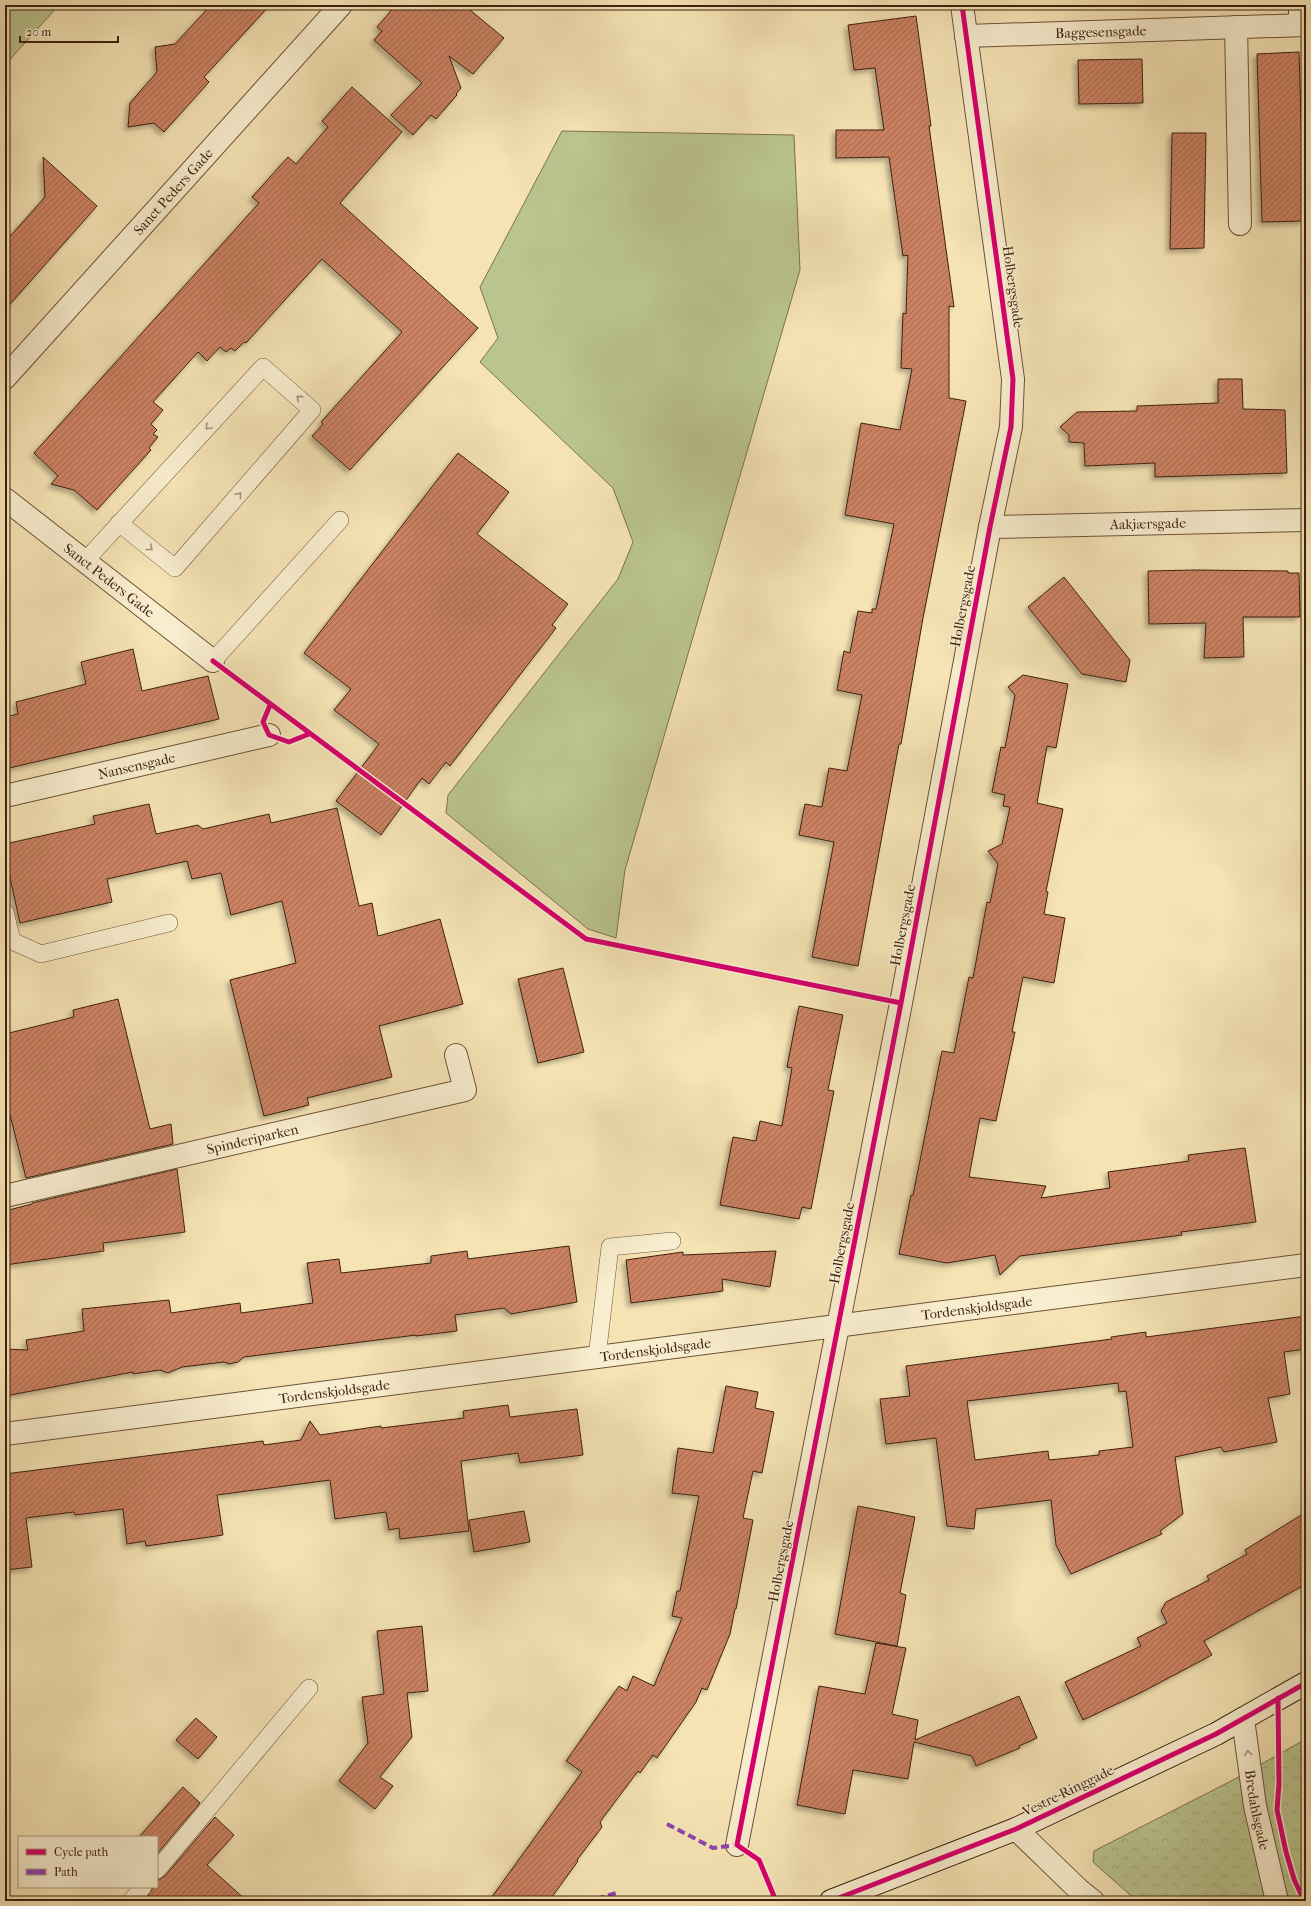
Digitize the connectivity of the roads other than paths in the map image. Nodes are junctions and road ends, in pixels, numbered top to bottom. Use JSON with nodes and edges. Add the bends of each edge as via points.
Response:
{"nodes":[{"id":1,"x":341,"y":5,"type":"edge"},
{"id":2,"x":962,"y":5,"type":"edge"},
{"id":3,"x":1302,"y":18,"type":"edge"},
{"id":4,"x":1236,"y":27,"type":"junction"},
{"id":5,"x":966,"y":36,"type":"junction"},
{"id":6,"x":1240,"y":224,"type":"dead end"},
{"id":7,"x":5,"y":378,"type":"edge"},
{"id":8,"x":5,"y":499,"type":"edge"},
{"id":9,"x":340,"y":520,"type":"dead end"},
{"id":10,"x":1306,"y":520,"type":"edge"},
{"id":11,"x":119,"y":523,"type":"junction"},
{"id":12,"x":990,"y":526,"type":"junction"},
{"id":13,"x":85,"y":561,"type":"junction"},
{"id":14,"x":213,"y":661,"type":"joint"},
{"id":15,"x":269,"y":735,"type":"dead end"},
{"id":16,"x":5,"y":796,"type":"edge"},
{"id":17,"x":5,"y":912,"type":"edge"},
{"id":18,"x":169,"y":923,"type":"dead end"},
{"id":19,"x":456,"y":1055,"type":"dead end"},
{"id":20,"x":5,"y":1196,"type":"edge"},
{"id":21,"x":672,"y":1241,"type":"dead end"},
{"id":22,"x":1306,"y":1265,"type":"edge"},
{"id":23,"x":838,"y":1326,"type":"junction"},
{"id":24,"x":597,"y":1357,"type":"junction"},
{"id":25,"x":5,"y":1434,"type":"edge"},
{"id":26,"x":1306,"y":1683,"type":"edge"},
{"id":27,"x":309,"y":1688,"type":"dead end"},
{"id":28,"x":1243,"y":1718,"type":"junction"},
{"id":29,"x":1016,"y":1829,"type":"junction"},
{"id":30,"x":737,"y":1845,"type":"dead end"},
{"id":31,"x":158,"y":1869,"type":"edge"},
{"id":32,"x":142,"y":1888,"type":"edge"},
{"id":33,"x":131,"y":1901,"type":"edge"},
{"id":34,"x":831,"y":1901,"type":"edge"},
{"id":35,"x":1093,"y":1901,"type":"edge"},
{"id":36,"x":1277,"y":1901,"type":"edge"}],
"edges":[{"from":1,"to":7,"type":"street","name":"Sanct Peders Gade"},
{"from":2,"to":5,"type":"street","name":"Holbergsgade"},
{"from":3,"to":4,"type":"street","name":"Baggesensgade"},
{"from":4,"to":5,"type":"street","name":"Baggesensgade"},
{"from":4,"to":6,"type":"street"},
{"from":5,"to":12,"type":"street","name":"Holbergsgade","via":[[1013,379],[1011,427]]},
{"from":8,"to":13,"type":"street","name":"Sanct Peders Gade"},
{"from":9,"to":14,"type":"lane"},
{"from":10,"to":12,"type":"street","name":"Aakjærsgade"},
{"from":11,"to":11,"type":"lane","one_way":true,"via":[[175,568],[312,410],[263,367]]},
{"from":11,"to":13,"type":"lane"},
{"from":12,"to":23,"type":"street","name":"Holbergsgade"},
{"from":13,"to":14,"type":"street","name":"Sanct Peders Gade"},
{"from":15,"to":16,"type":"street","name":"Nansensgade"},
{"from":17,"to":18,"type":"lane","via":[[12,941],[41,954]]},
{"from":19,"to":20,"type":"street","name":"Spinderiparken","via":[[465,1090]]},
{"from":21,"to":24,"type":"lane","via":[[610,1247]]},
{"from":22,"to":23,"type":"street","name":"Tordenskjoldsgade"},
{"from":23,"to":24,"type":"street","name":"Tordenskjoldsgade"},
{"from":23,"to":30,"type":"street","name":"Holbergsgade"},
{"from":24,"to":25,"type":"street","name":"Tordenskjoldsgade"},
{"from":26,"to":28,"type":"street","name":"Vestre Ringgade"},
{"from":27,"to":31,"type":"lane"},
{"from":28,"to":29,"type":"street","name":"Vestre Ringgade","via":[[1216,1734]]},
{"from":36,"to":28,"type":"street","name":"Bredahlsgade","one_way":true,"via":[[1255,1806]]},
{"from":29,"to":34,"type":"street","name":"Vestre Ringgade"},
{"from":29,"to":35,"type":"street"},
{"from":32,"to":33,"type":"lane"}]}
